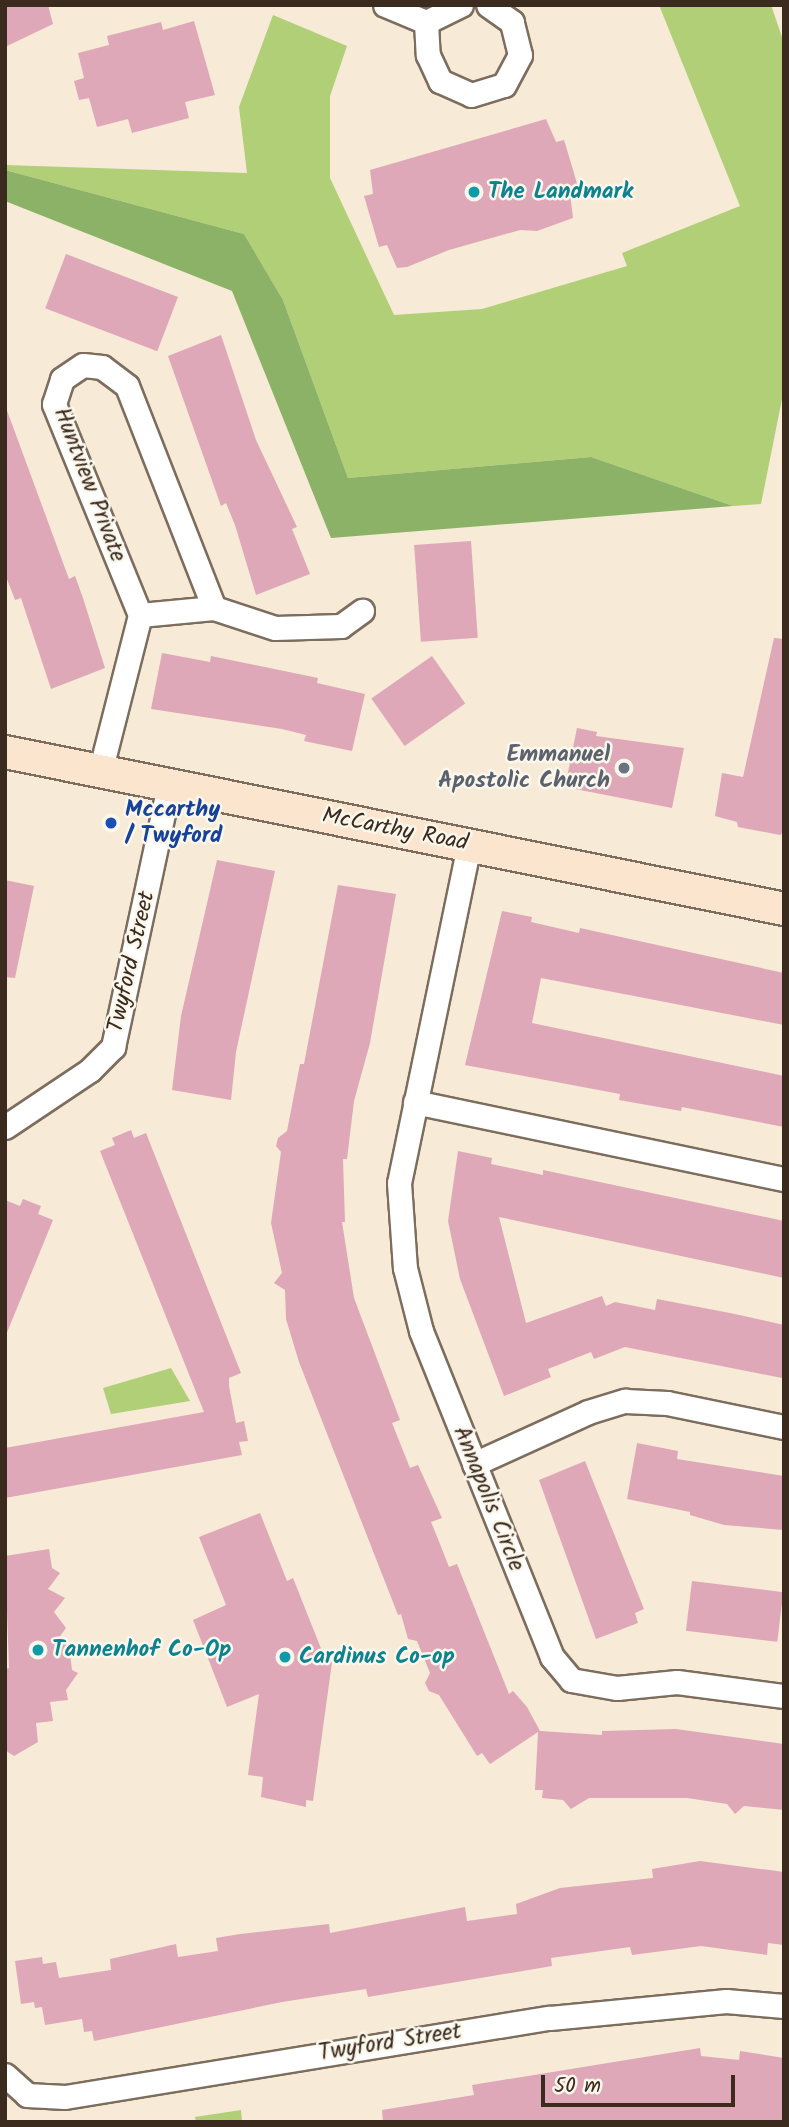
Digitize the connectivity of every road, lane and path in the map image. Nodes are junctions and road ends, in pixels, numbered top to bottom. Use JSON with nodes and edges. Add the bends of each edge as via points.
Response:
{"nodes":[{"id":1,"x":385,"y":5,"type":"edge"},
{"id":2,"x":461,"y":5,"type":"edge"},
{"id":3,"x":488,"y":5,"type":"edge"},
{"id":4,"x":426,"y":22,"type":"junction"},
{"id":5,"x":214,"y":608,"type":"junction"},
{"id":6,"x":362,"y":611,"type":"dead end"},
{"id":7,"x":139,"y":615,"type":"junction"},
{"id":8,"x":5,"y":752,"type":"edge"},
{"id":9,"x":100,"y":772,"type":"junction"},
{"id":10,"x":169,"y":786,"type":"junction"},
{"id":11,"x":469,"y":845,"type":"junction"},
{"id":12,"x":784,"y":909,"type":"edge"},
{"id":13,"x":415,"y":1102,"type":"junction"},
{"id":14,"x":5,"y":1127,"type":"edge"},
{"id":15,"x":784,"y":1180,"type":"edge"},
{"id":16,"x":784,"y":1427,"type":"edge"},
{"id":17,"x":474,"y":1464,"type":"junction"},
{"id":18,"x":784,"y":1696,"type":"edge"},
{"id":19,"x":784,"y":2006,"type":"edge"},
{"id":20,"x":5,"y":2075,"type":"edge"}],
"edges":[{"from":1,"to":4,"type":"street"},
{"from":2,"to":4,"type":"street"},
{"from":3,"to":4,"type":"street","via":[[512,22],[521,49],[512,76],[489,93],[460,93],[440,81],[428,55]]},
{"from":5,"to":6,"type":"street","via":[[275,628],[341,626]]},
{"from":5,"to":7,"type":"street"},
{"from":5,"to":7,"type":"street","name":"Huntview Private","via":[[127,386],[102,367],[83,365],[62,380],[54,404]]},
{"from":7,"to":9,"type":"street"},
{"from":8,"to":9,"type":"street","name":"McCarthy Road"},
{"from":9,"to":10,"type":"street","name":"McCarthy Road"},
{"from":10,"to":11,"type":"street","name":"McCarthy Road"},
{"from":10,"to":14,"type":"street","name":"Twyford Street","via":[[113,1047],[90,1070]]},
{"from":11,"to":12,"type":"street","name":"McCarthy Road"},
{"from":11,"to":13,"type":"street","name":"Annapolis Circle"},
{"from":13,"to":15,"type":"street"},
{"from":13,"to":17,"type":"street","name":"Annapolis Circle","via":[[399,1183],[405,1268],[421,1331]]},
{"from":16,"to":17,"type":"street","via":[[667,1403],[625,1401],[588,1412]]},
{"from":17,"to":18,"type":"street","name":"Annapolis Circle","via":[[552,1657],[571,1680],[617,1688],[677,1682]]},
{"from":19,"to":20,"type":"street","name":"Twyford Street","via":[[726,2000],[550,2018],[65,2097],[27,2095]]}]}
